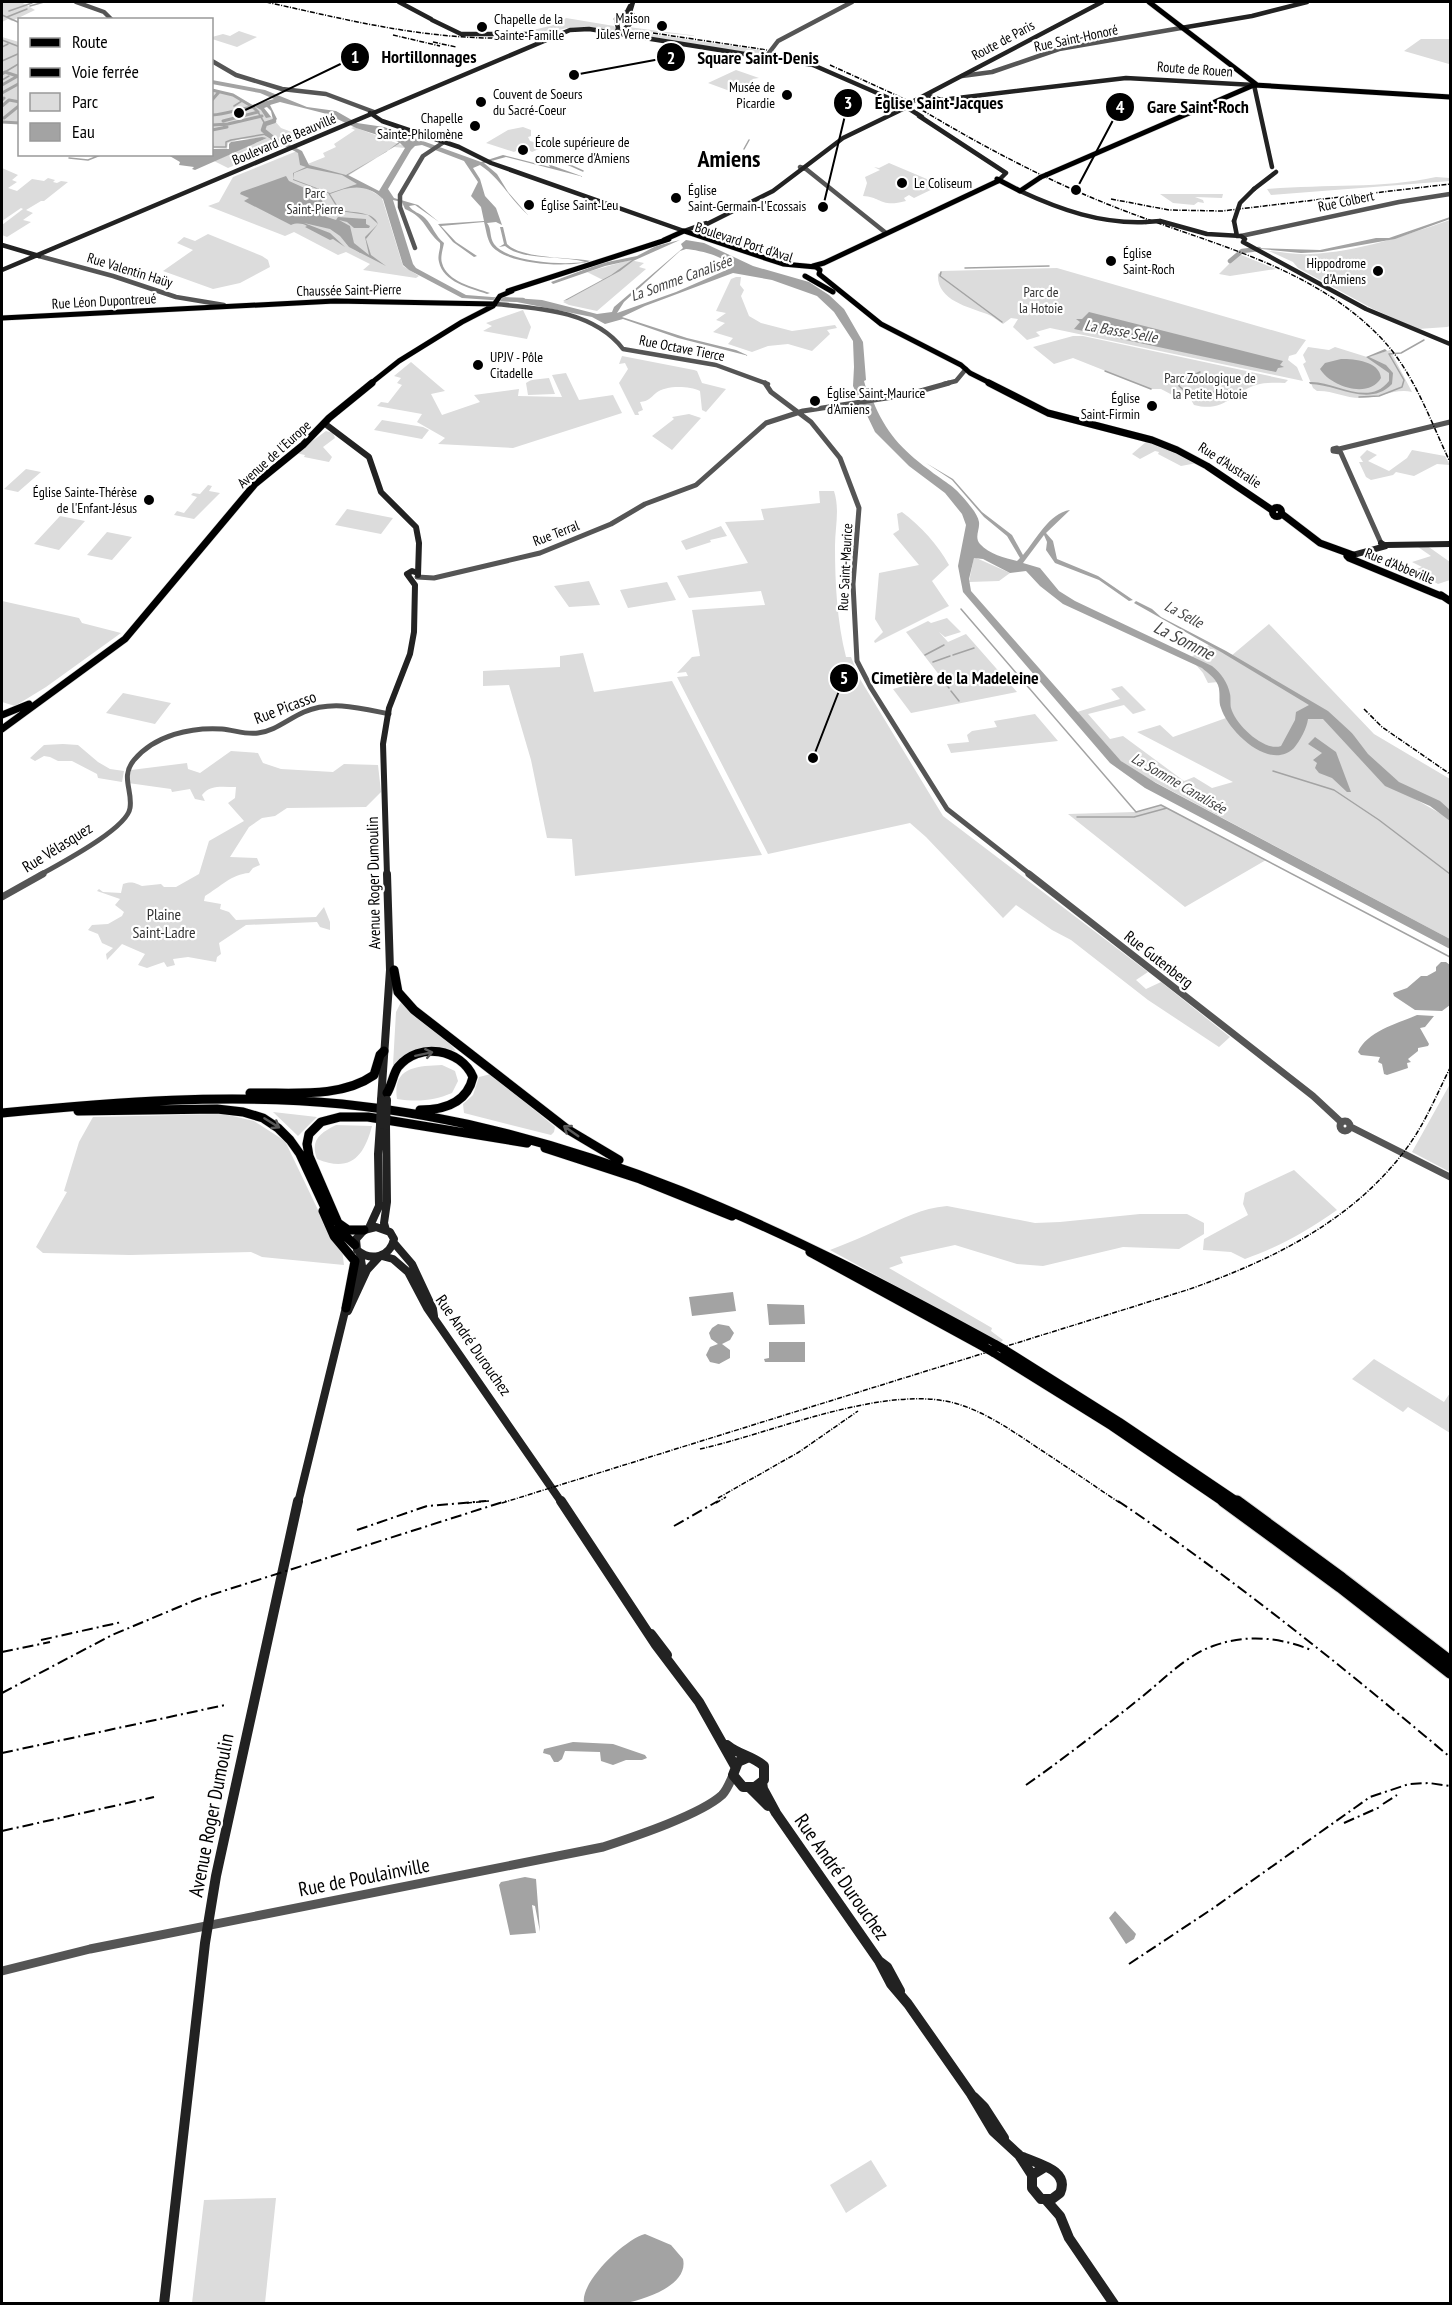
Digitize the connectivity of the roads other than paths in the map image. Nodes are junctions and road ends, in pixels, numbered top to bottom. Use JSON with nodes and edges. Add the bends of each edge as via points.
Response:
{"nodes":[{"id":1,"x":76,"y":2,"type":"edge"},
{"id":2,"x":398,"y":2,"type":"edge"},
{"id":3,"x":852,"y":2,"type":"edge"},
{"id":4,"x":1102,"y":2,"type":"edge"},
{"id":5,"x":1149,"y":2,"type":"edge"},
{"id":6,"x":1307,"y":2,"type":"edge"},
{"id":7,"x":633,"y":3,"type":"edge"},
{"id":8,"x":629,"y":12,"type":"junction"},
{"id":9,"x":1168,"y":16,"type":"junction"},
{"id":10,"x":110,"y":18,"type":"edge"},
{"id":11,"x":618,"y":26,"type":"junction"},
{"id":12,"x":626,"y":26,"type":"junction"},
{"id":13,"x":1182,"y":28,"type":"junction"},
{"id":14,"x":618,"y":34,"type":"junction"},
{"id":15,"x":550,"y":38,"type":"junction"},
{"id":16,"x":763,"y":57,"type":"junction"},
{"id":17,"x":213,"y":62,"type":"edge"},
{"id":18,"x":969,"y":72,"type":"junction"},
{"id":19,"x":977,"y":74,"type":"junction"},
{"id":20,"x":959,"y":76,"type":"junction"},
{"id":21,"x":1256,"y":86,"type":"junction"},
{"id":22,"x":926,"y":95,"type":"junction"},
{"id":23,"x":1450,"y":97,"type":"edge"},
{"id":24,"x":907,"y":105,"type":"junction"},
{"id":25,"x":373,"y":114,"type":"junction"},
{"id":26,"x":344,"y":126,"type":"junction"},
{"id":27,"x":445,"y":142,"type":"junction"},
{"id":28,"x":802,"y":169,"type":"junction"},
{"id":29,"x":998,"y":180,"type":"junction"},
{"id":30,"x":1022,"y":191,"type":"junction"},
{"id":31,"x":1450,"y":194,"type":"edge"},
{"id":32,"x":134,"y":214,"type":"junction"},
{"id":33,"x":886,"y":233,"type":"junction"},
{"id":34,"x":686,"y":234,"type":"junction"},
{"id":35,"x":1239,"y":238,"type":"junction"},
{"id":36,"x":2,"y":245,"type":"edge"},
{"id":37,"x":415,"y":248,"type":"dead end"},
{"id":38,"x":38,"y":255,"type":"junction"},
{"id":39,"x":824,"y":263,"type":"junction"},
{"id":40,"x":813,"y":266,"type":"junction"},
{"id":41,"x":800,"y":269,"type":"junction"},
{"id":42,"x":2,"y":270,"type":"edge"},
{"id":43,"x":820,"y":272,"type":"junction"},
{"id":44,"x":805,"y":276,"type":"junction"},
{"id":45,"x":495,"y":302,"type":"junction"},
{"id":46,"x":209,"y":305,"type":"junction"},
{"id":47,"x":2,"y":318,"type":"edge"},
{"id":48,"x":1450,"y":344,"type":"edge"},
{"id":49,"x":973,"y":362,"type":"dead end"},
{"id":50,"x":956,"y":363,"type":"junction"},
{"id":51,"x":966,"y":369,"type":"junction"},
{"id":52,"x":743,"y":373,"type":"joint"},
{"id":53,"x":799,"y":412,"type":"junction"},
{"id":54,"x":1448,"y":423,"type":"edge"},
{"id":55,"x":325,"y":424,"type":"junction"},
{"id":56,"x":1277,"y":512,"type":"joint"},
{"id":57,"x":1450,"y":544,"type":"edge"},
{"id":58,"x":1383,"y":545,"type":"junction"},
{"id":59,"x":1352,"y":557,"type":"junction"},
{"id":60,"x":416,"y":576,"type":"junction"},
{"id":61,"x":434,"y":579,"type":"junction"},
{"id":62,"x":415,"y":591,"type":"junction"},
{"id":63,"x":1446,"y":597,"type":"edge"},
{"id":64,"x":388,"y":714,"type":"junction"},
{"id":65,"x":2,"y":715,"type":"edge"},
{"id":66,"x":2,"y":729,"type":"edge"},
{"id":67,"x":385,"y":809,"type":"junction"},
{"id":68,"x":125,"y":819,"type":"joint"},
{"id":69,"x":959,"y":819,"type":"joint"},
{"id":70,"x":2,"y":897,"type":"edge"},
{"id":71,"x":394,"y":970,"type":"junction"},
{"id":72,"x":384,"y":1051,"type":"junction"},
{"id":73,"x":385,"y":1098,"type":"junction"},
{"id":74,"x":152,"y":1100,"type":"junction"},
{"id":75,"x":369,"y":1107,"type":"junction"},
{"id":76,"x":78,"y":1111,"type":"junction"},
{"id":77,"x":2,"y":1113,"type":"edge"},
{"id":78,"x":2,"y":1119,"type":"edge"},
{"id":79,"x":383,"y":1126,"type":"junction"},
{"id":80,"x":527,"y":1143,"type":"junction"},
{"id":81,"x":639,"y":1171,"type":"junction"},
{"id":82,"x":1450,"y":1177,"type":"edge"},
{"id":83,"x":325,"y":1208,"type":"junction"},
{"id":84,"x":367,"y":1229,"type":"junction"},
{"id":85,"x":386,"y":1230,"type":"junction"},
{"id":86,"x":393,"y":1243,"type":"junction"},
{"id":87,"x":355,"y":1245,"type":"junction"},
{"id":88,"x":360,"y":1254,"type":"junction"},
{"id":89,"x":381,"y":1256,"type":"junction"},
{"id":90,"x":346,"y":1308,"type":"junction"},
{"id":91,"x":434,"y":1316,"type":"junction"},
{"id":92,"x":337,"y":1340,"type":"junction"},
{"id":93,"x":994,"y":1348,"type":"junction"},
{"id":94,"x":1450,"y":1661,"type":"edge"},
{"id":95,"x":1450,"y":1673,"type":"edge"},
{"id":96,"x":724,"y":1742,"type":"junction"},
{"id":97,"x":747,"y":1758,"type":"junction"},
{"id":98,"x":734,"y":1771,"type":"junction"},
{"id":99,"x":762,"y":1782,"type":"junction"},
{"id":100,"x":746,"y":1787,"type":"junction"},
{"id":101,"x":724,"y":1793,"type":"junction"},
{"id":102,"x":776,"y":1813,"type":"junction"},
{"id":103,"x":209,"y":1926,"type":"junction"},
{"id":104,"x":2,"y":1971,"type":"edge"},
{"id":105,"x":1019,"y":2155,"type":"junction"},
{"id":106,"x":1045,"y":2167,"type":"junction"},
{"id":107,"x":1032,"y":2175,"type":"junction"},
{"id":108,"x":1059,"y":2195,"type":"junction"},
{"id":109,"x":1046,"y":2200,"type":"junction"},
{"id":110,"x":1060,"y":2216,"type":"junction"},
{"id":111,"x":164,"y":2304,"type":"edge"},
{"id":112,"x":1114,"y":2304,"type":"edge"}],
"edges":[{"from":1,"to":10,"type":"street"},
{"from":2,"to":15,"type":"main road","via":[[462,35],[535,33]]},
{"from":3,"to":16,"type":"street","via":[[781,39]]},
{"from":4,"to":18,"type":"main road","name":"Route de Paris"},
{"from":5,"to":9,"type":"main road"},
{"from":5,"to":9,"type":"main road"},
{"from":6,"to":13,"type":"main road"},
{"from":7,"to":8,"type":"main road"},
{"from":8,"to":11,"type":"main road","via":[[617,17]]},
{"from":8,"to":12,"type":"main road","via":[[633,21]]},
{"from":9,"to":13,"type":"main road"},
{"from":11,"to":12,"type":"main road"},
{"from":11,"to":14,"type":"main road"},
{"from":12,"to":14,"type":"main road"},
{"from":13,"to":19,"type":"street","name":"Rue Saint-Honoré","via":[[1053,51]]},
{"from":13,"to":21,"type":"main road"},
{"from":14,"to":15,"type":"main road","name":"Boulevard de Beauvillé","via":[[577,30]]},
{"from":14,"to":16,"type":"main road","name":"Boulevard de Beauvillé"},
{"from":15,"to":25,"type":"main road","name":"Boulevard de Beauvillé"},
{"from":16,"to":24,"type":"main road","name":"Boulevard de Beauvillé","via":[[815,67]]},
{"from":17,"to":25,"type":"street","via":[[236,75],[282,89],[323,93]]},
{"from":18,"to":19,"type":"street"},
{"from":18,"to":20,"type":"main road","name":"Route de Paris"},
{"from":19,"to":20,"type":"street","name":"Rue Saint-Honoré"},
{"from":20,"to":22,"type":"main road","name":"Route de Paris"},
{"from":21,"to":22,"type":"main road","name":"Route de Rouen","via":[[1126,78],[939,99]]},
{"from":21,"to":23,"type":"main road","name":"Route de Rouen"},
{"from":21,"to":30,"type":"main road","via":[[1043,176]]},
{"from":21,"to":35,"type":"main road","bridge":true,"via":[[1273,171],[1240,203],[1234,221]]},
{"from":22,"to":24,"type":"main road","name":"Route de Paris"},
{"from":24,"to":28,"type":"main road","name":"Route de Paris","via":[[839,139]]},
{"from":24,"to":29,"type":"main road","name":"Boulevard de Beauvillé","via":[[1004,174]]},
{"from":25,"to":26,"type":"main road","name":"Boulevard de Beauvillé"},
{"from":25,"to":27,"type":"main road"},
{"from":26,"to":32,"type":"main road","name":"Boulevard de Beauvillé"},
{"from":26,"to":32,"type":"main road","name":"Boulevard de Beauvillé"},
{"from":27,"to":34,"type":"main road"},
{"from":27,"to":37,"type":"street","via":[[421,158],[399,200]]},
{"from":28,"to":33,"type":"street"},
{"from":28,"to":34,"type":"main road","name":"Route de Paris","via":[[747,205]]},
{"from":29,"to":30,"type":"main road"},
{"from":29,"to":33,"type":"main road"},
{"from":30,"to":35,"type":"main road","bridge":true,"via":[[1052,206],[1113,223],[1160,221]]},
{"from":31,"to":35,"type":"street","name":"Rue Colbert"},
{"from":32,"to":38,"type":"main road","name":"Boulevard de Beauvillé"},
{"from":33,"to":39,"type":"main road"},
{"from":34,"to":41,"type":"main road","name":"Boulevard Port d'Aval"},
{"from":34,"to":45,"type":"main road","via":[[539,281]]},
{"from":35,"to":48,"type":"main road","via":[[1366,309]]},
{"from":36,"to":38,"type":"main road"},
{"from":38,"to":42,"type":"main road","name":"Boulevard de Beauvillé"},
{"from":38,"to":46,"type":"street","name":"Rue Valentin Haüy"},
{"from":39,"to":40,"type":"main road"},
{"from":39,"to":43,"type":"main road"},
{"from":40,"to":41,"type":"main road"},
{"from":40,"to":43,"type":"main road"},
{"from":41,"to":44,"type":"main road"},
{"from":43,"to":44,"type":"main road"},
{"from":43,"to":50,"type":"main road","via":[[840,293],[881,324]]},
{"from":44,"to":51,"type":"main road","via":[[877,325]]},
{"from":45,"to":46,"type":"main road","name":"Chaussée Saint-Pierre"},
{"from":45,"to":52,"type":"street","name":"Rue Octave Tierce","via":[[592,322],[623,349],[705,362]]},
{"from":45,"to":55,"type":"main road","via":[[399,361]]},
{"from":46,"to":47,"type":"main road","name":"Rue Léon Dupontreué"},
{"from":49,"to":50,"type":"main road"},
{"from":50,"to":51,"type":"main road"},
{"from":51,"to":53,"type":"street","name":"Rue Terral","via":[[959,379],[903,396]]},
{"from":51,"to":56,"type":"main road","name":"Rue d'Australie","via":[[1048,413],[1170,446],[1207,465]]},
{"from":52,"to":53,"type":"street","name":"Rue Saint-Maurice","via":[[768,384],[771,392]]},
{"from":53,"to":61,"type":"street","name":"Rue Terral","via":[[766,423],[689,488],[540,553],[482,564]]},
{"from":53,"to":69,"type":"street","name":"Rue Saint-Maurice","via":[[837,452],[859,508],[853,584],[857,661],[947,809]]},
{"from":54,"to":58,"type":"street","via":[[1340,451]]},
{"from":55,"to":60,"type":"main road","via":[[369,456],[378,489],[413,523],[418,534]]},
{"from":55,"to":65,"type":"main road","name":"Avenue de l'Europe","via":[[252,482],[116,641],[30,703]]},
{"from":55,"to":66,"type":"main road","name":"Avenue de l'Europe","via":[[255,484],[125,639]]},
{"from":56,"to":59,"type":"main road","via":[[1320,543]]},
{"from":57,"to":58,"type":"main road"},
{"from":58,"to":59,"type":"main road"},
{"from":59,"to":63,"type":"main road","name":"Rue d'Abbeville"},
{"from":60,"to":61,"type":"street","name":"Rue Terral"},
{"from":60,"to":62,"type":"main road"},
{"from":61,"to":62,"type":"street"},
{"from":62,"to":64,"type":"main road","via":[[416,642]]},
{"from":64,"to":67,"type":"main road","via":[[383,744]]},
{"from":64,"to":68,"type":"street","name":"Rue Picasso","via":[[328,705],[304,711],[264,732],[203,729],[171,736],[148,747],[129,767],[125,785],[130,800]]},
{"from":67,"to":71,"type":"main road","name":"Avenue Roger Dumoulin"},
{"from":67,"to":72,"type":"main road","name":"Avenue Roger Dumoulin","via":[[390,970]]},
{"from":68,"to":70,"type":"street","name":"Rue Vélasquez"},
{"from":69,"to":82,"type":"street","name":"Rue Gutenberg","via":[[1313,1096],[1341,1122],[1343,1130],[1351,1127]]},
{"from":71,"to":73,"type":"main road","name":"Avenue Roger Dumoulin"},
{"from":81,"to":71,"type":"highway","one_way":true,"via":[[567,1129],[414,1010],[398,992]]},
{"from":72,"to":73,"type":"main road","name":"Avenue Roger Dumoulin"},
{"from":72,"to":74,"type":"highway","via":[[374,1075],[347,1088]]},
{"from":73,"to":75,"type":"highway","one_way":true,"via":[[402,1063],[424,1053],[459,1057],[469,1066],[473,1077],[466,1095],[445,1108]]},
{"from":73,"to":79,"type":"main road","name":"Avenue Roger Dumoulin","bridge":true},
{"from":74,"to":75,"type":"highway","via":[[290,1100]]},
{"from":74,"to":77,"type":"highway"},
{"from":75,"to":81,"type":"highway","via":[[504,1131]]},
{"from":76,"to":78,"type":"highway"},
{"from":76,"to":80,"type":"highway","via":[[199,1104],[315,1107],[423,1120]]},
{"from":76,"to":83,"type":"highway","one_way":true,"via":[[217,1109],[260,1115],[288,1135]]},
{"from":79,"to":84,"type":"main road","name":"Avenue Roger Dumoulin","via":[[378,1162],[380,1202],[376,1219]]},
{"from":79,"to":85,"type":"main road","name":"Avenue Roger Dumoulin"},
{"from":80,"to":84,"type":"highway","via":[[377,1118],[348,1116],[326,1120],[310,1132],[308,1153],[338,1223],[348,1230]]},
{"from":80,"to":93,"type":"highway","via":[[640,1179],[745,1221]]},
{"from":81,"to":93,"type":"highway","via":[[790,1235],[890,1286]]},
{"from":83,"to":87,"type":"highway","via":[[336,1227]]},
{"from":83,"to":90,"type":"highway","via":[[331,1230],[355,1261]]},
{"from":84,"to":85,"type":"main road"},
{"from":84,"to":87,"type":"main road"},
{"from":85,"to":86,"type":"main road"},
{"from":86,"to":89,"type":"main road"},
{"from":86,"to":91,"type":"main road","via":[[412,1264]]},
{"from":87,"to":88,"type":"main road"},
{"from":88,"to":89,"type":"main road"},
{"from":88,"to":90,"type":"main road","name":"Avenue Roger Dumoulin","via":[[362,1266]]},
{"from":89,"to":91,"type":"main road","name":"Rue André Durouchez","via":[[398,1260],[408,1270],[427,1311]]},
{"from":89,"to":92,"type":"main road","name":"Avenue Roger Dumoulin","via":[[362,1280]]},
{"from":90,"to":92,"type":"main road","name":"Avenue Roger Dumoulin"},
{"from":91,"to":96,"type":"main road","name":"Rue André Durouchez","via":[[556,1501]]},
{"from":92,"to":103,"type":"main road","name":"Avenue Roger Dumoulin","via":[[240,1758]]},
{"from":93,"to":94,"type":"highway","via":[[1105,1412],[1219,1488]]},
{"from":93,"to":95,"type":"highway","via":[[1234,1508],[1328,1576]]},
{"from":96,"to":97,"type":"main road","name":"Rue André Durouchez"},
{"from":96,"to":98,"type":"main road","name":"Rue André Durouchez"},
{"from":97,"to":98,"type":"main road"},
{"from":97,"to":99,"type":"main road","via":[[764,1766]]},
{"from":98,"to":100,"type":"main road"},
{"from":98,"to":101,"type":"street","name":"Rue de Poulainville"},
{"from":99,"to":100,"type":"main road"},
{"from":99,"to":102,"type":"main road","name":"Rue André Durouchez"},
{"from":100,"to":101,"type":"street","name":"Rue de Poulainville"},
{"from":100,"to":102,"type":"main road","name":"Rue André Durouchez"},
{"from":101,"to":103,"type":"street","name":"Rue de Poulainville","via":[[713,1802],[647,1832],[603,1847]]},
{"from":102,"to":105,"type":"main road","name":"Rue André Durouchez","via":[[891,1984],[971,2094],[978,2110],[993,2131]]},
{"from":103,"to":104,"type":"street","name":"Rue de Poulainville"},
{"from":103,"to":111,"type":"main road","name":"Avenue Roger Dumoulin"},
{"from":105,"to":106,"type":"main road"},
{"from":105,"to":107,"type":"main road","name":"Rue André Durouchez"},
{"from":106,"to":107,"type":"main road"},
{"from":106,"to":108,"type":"main road","via":[[1060,2176]]},
{"from":107,"to":109,"type":"main road","via":[[1034,2192]]},
{"from":108,"to":109,"type":"main road"},
{"from":108,"to":110,"type":"main road"},
{"from":109,"to":110,"type":"main road"},
{"from":110,"to":112,"type":"main road","via":[[1069,2238]]}]}
